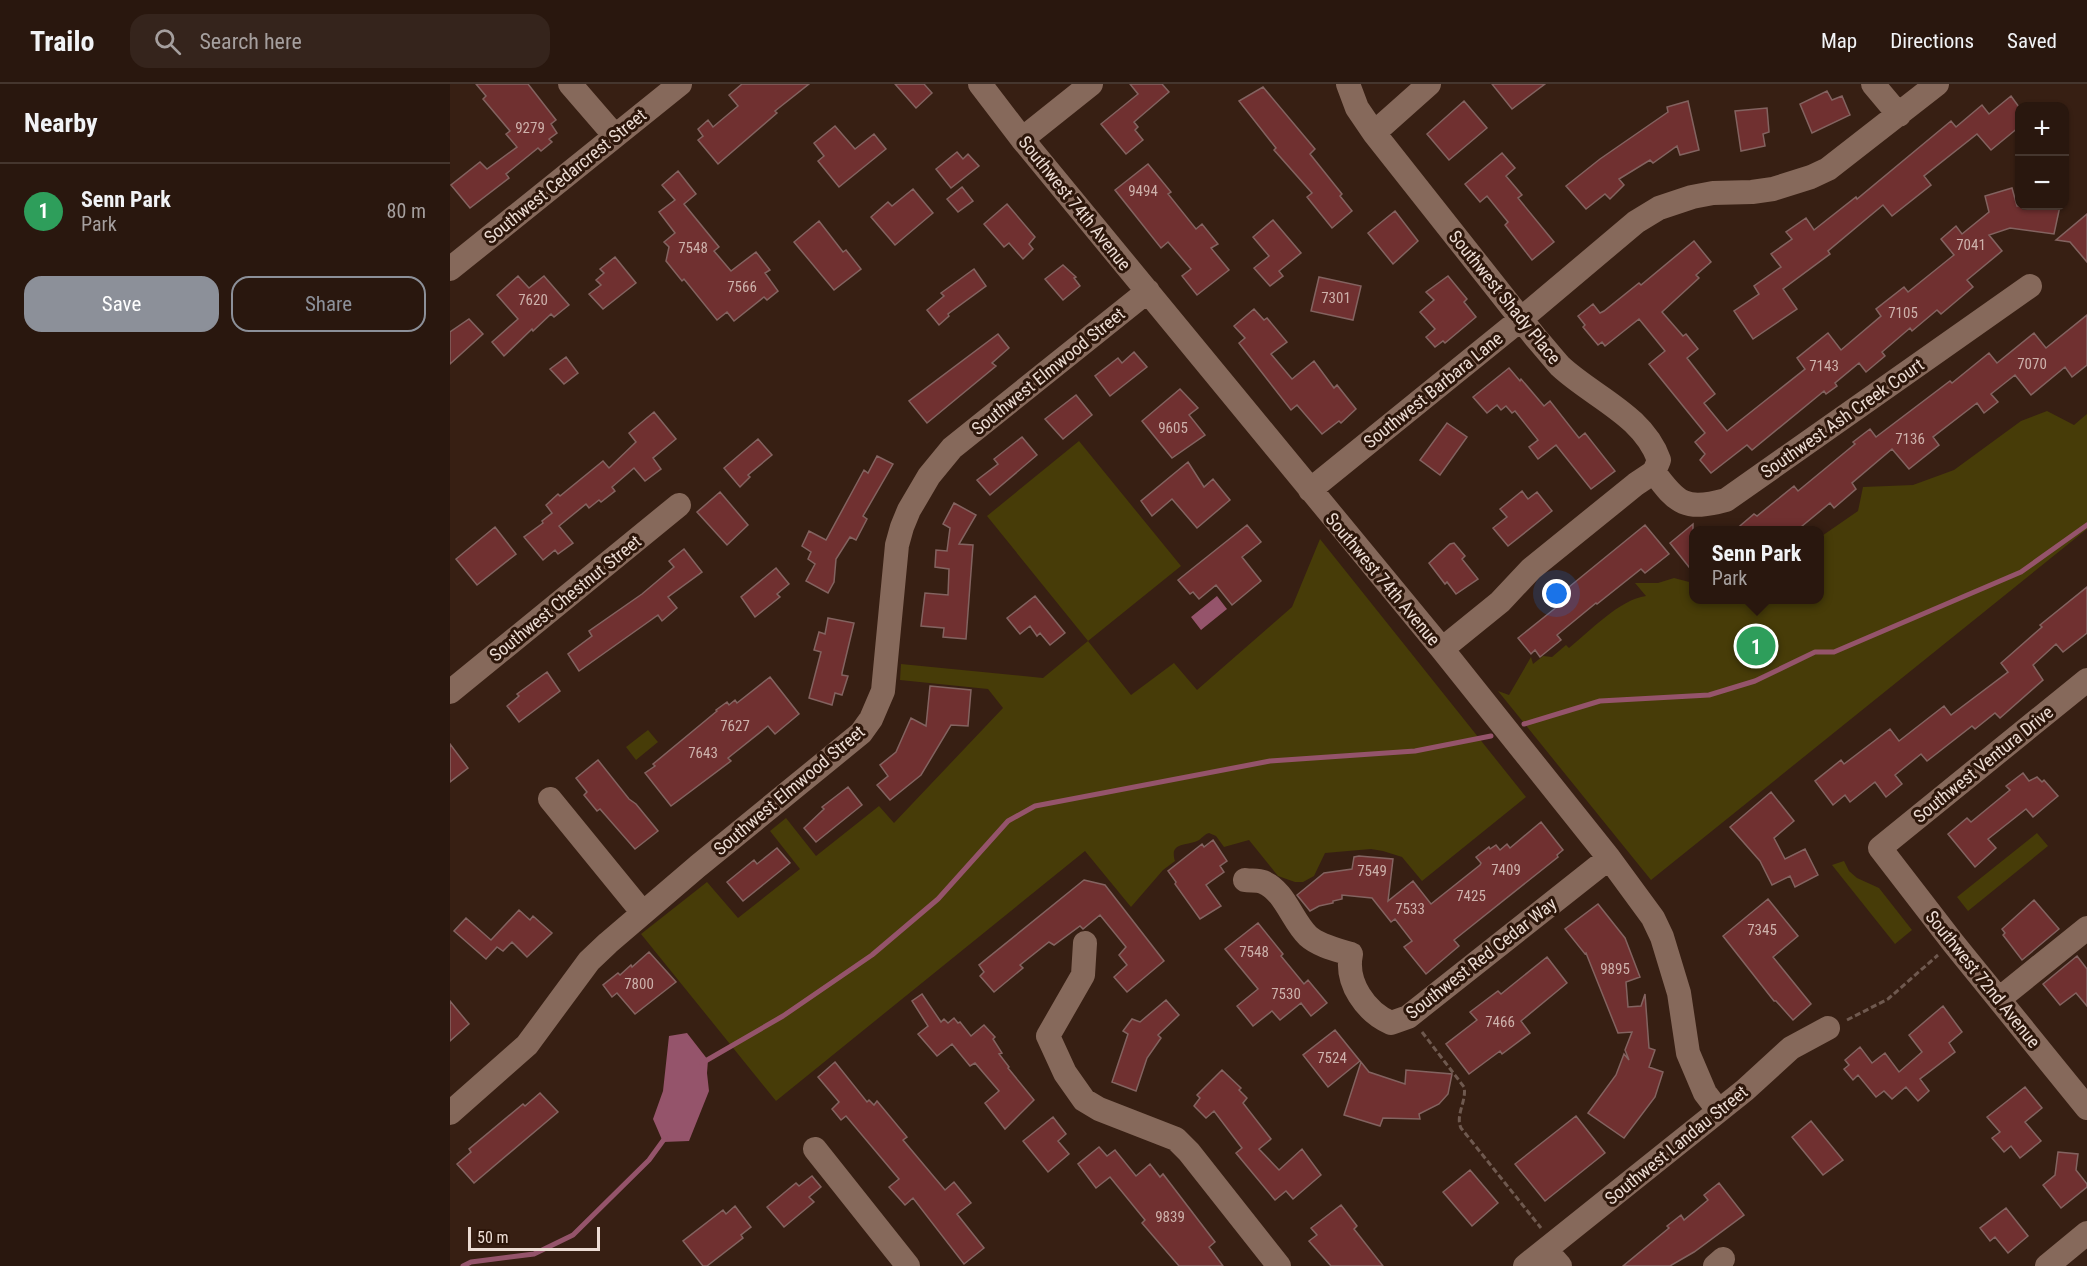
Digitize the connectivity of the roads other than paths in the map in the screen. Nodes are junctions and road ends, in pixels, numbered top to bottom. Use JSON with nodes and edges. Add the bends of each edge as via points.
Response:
{"nodes":[{"id":1,"x":570,"y":84,"type":"edge"},
{"id":2,"x":680,"y":84,"type":"edge"},
{"id":3,"x":980,"y":84,"type":"edge"},
{"id":4,"x":1091,"y":84,"type":"edge"},
{"id":5,"x":1348,"y":84,"type":"edge"},
{"id":6,"x":1429,"y":84,"type":"edge"},
{"id":7,"x":1873,"y":84,"type":"edge"},
{"id":8,"x":1937,"y":84,"type":"edge"},
{"id":9,"x":1899,"y":115,"type":"junction"},
{"id":10,"x":1374,"y":134,"type":"junction"},
{"id":11,"x":615,"y":136,"type":"junction"},
{"id":12,"x":1022,"y":139,"type":"junction"},
{"id":13,"x":450,"y":269,"type":"edge"},
{"id":14,"x":2030,"y":286,"type":"dead end"},
{"id":15,"x":1148,"y":291,"type":"junction"},
{"id":16,"x":1521,"y":319,"type":"junction"},
{"id":17,"x":1654,"y":472,"type":"junction"},
{"id":18,"x":1310,"y":490,"type":"junction"},
{"id":19,"x":679,"y":505,"type":"dead end"},
{"id":20,"x":1442,"y":649,"type":"junction"},
{"id":21,"x":2087,"y":680,"type":"edge"},
{"id":22,"x":450,"y":692,"type":"edge"},
{"id":23,"x":550,"y":799,"type":"dead end"},
{"id":24,"x":1880,"y":848,"type":"joint"},
{"id":25,"x":1610,"y":858,"type":"junction"},
{"id":26,"x":1245,"y":880,"type":"dead end"},
{"id":27,"x":643,"y":913,"type":"junction"},
{"id":28,"x":2087,"y":928,"type":"edge"},
{"id":29,"x":1085,"y":943,"type":"dead end"},
{"id":30,"x":1999,"y":999,"type":"junction"},
{"id":31,"x":1828,"y":1028,"type":"road end"},
{"id":32,"x":2087,"y":1108,"type":"edge"},
{"id":33,"x":1718,"y":1110,"type":"junction"},
{"id":34,"x":450,"y":1113,"type":"edge"},
{"id":35,"x":815,"y":1149,"type":"dead end"},
{"id":36,"x":2087,"y":1233,"type":"edge"},
{"id":37,"x":1553,"y":1253,"type":"edge"},
{"id":38,"x":908,"y":1266,"type":"edge"},
{"id":39,"x":1279,"y":1266,"type":"edge"},
{"id":40,"x":1525,"y":1266,"type":"edge"},
{"id":41,"x":2047,"y":1266,"type":"edge"}],
"edges":[{"from":1,"to":11,"type":"street"},
{"from":2,"to":11,"type":"street","name":"Southwest Cedarcrest Street"},
{"from":3,"to":12,"type":"street","name":"Southwest 74th Avenue"},
{"from":4,"to":12,"type":"street"},
{"from":5,"to":10,"type":"street","name":"Southwest Shady Place","via":[[1357,108]]},
{"from":6,"to":10,"type":"street"},
{"from":7,"to":9,"type":"street"},
{"from":8,"to":9,"type":"street","name":"Southwest Barbara Lane"},
{"from":9,"to":16,"type":"street","name":"Southwest Barbara Lane","via":[[1828,169],[1811,177],[1773,189],[1692,197],[1659,208],[1636,222]]},
{"from":10,"to":16,"type":"street","name":"Southwest Shady Place"},
{"from":11,"to":13,"type":"street","name":"Southwest Cedarcrest Street"},
{"from":12,"to":15,"type":"street","name":"Southwest 74th Avenue"},
{"from":14,"to":17,"type":"street","name":"Southwest Ash Creek Court","via":[[1726,500],[1708,505],[1679,502]]},
{"from":15,"to":18,"type":"street","name":"Southwest 74th Avenue"},
{"from":15,"to":27,"type":"street","name":"Southwest Elmwood Street","via":[[938,462],[909,510],[897,545],[883,691],[861,733]]},
{"from":16,"to":17,"type":"street","name":"Southwest Shady Place","via":[[1560,365],[1634,422],[1656,452],[1659,460]]},
{"from":16,"to":18,"type":"street","name":"Southwest Barbara Lane"},
{"from":17,"to":20,"type":"street","via":[[1532,569],[1500,602]]},
{"from":18,"to":20,"type":"street","name":"Southwest 74th Avenue"},
{"from":19,"to":22,"type":"street","name":"Southwest Chestnut Street"},
{"from":20,"to":25,"type":"street","name":"Southwest 74th Avenue"},
{"from":21,"to":24,"type":"street","name":"Southwest Ventura Drive"},
{"from":23,"to":27,"type":"street"},
{"from":24,"to":30,"type":"street","name":"Southwest 72nd Avenue"},
{"from":25,"to":26,"type":"street","name":"Southwest Red Cedar Way","via":[[1408,1017],[1391,1023],[1379,1018],[1359,994],[1353,983],[1351,954],[1309,937],[1271,887],[1262,881]]},
{"from":25,"to":33,"type":"street","name":"Southwest 74th Avenue","via":[[1662,937],[1679,993],[1688,1053],[1705,1093]]},
{"from":27,"to":34,"type":"street","name":"Southwest Elmwood Street","via":[[590,961],[527,1045]]},
{"from":28,"to":30,"type":"street"},
{"from":29,"to":39,"type":"street","via":[[1083,975],[1048,1036],[1065,1073],[1084,1100],[1099,1109],[1176,1139]]},
{"from":30,"to":32,"type":"street","name":"Southwest 72nd Avenue"},
{"from":31,"to":33,"type":"street","name":"Southwest Landau Street","via":[[1791,1048]]},
{"from":33,"to":37,"type":"street","name":"Southwest Landau Street"},
{"from":35,"to":38,"type":"street"},
{"from":36,"to":41,"type":"street"},
{"from":37,"to":40,"type":"street","name":"Southwest Landau Street"}]}
